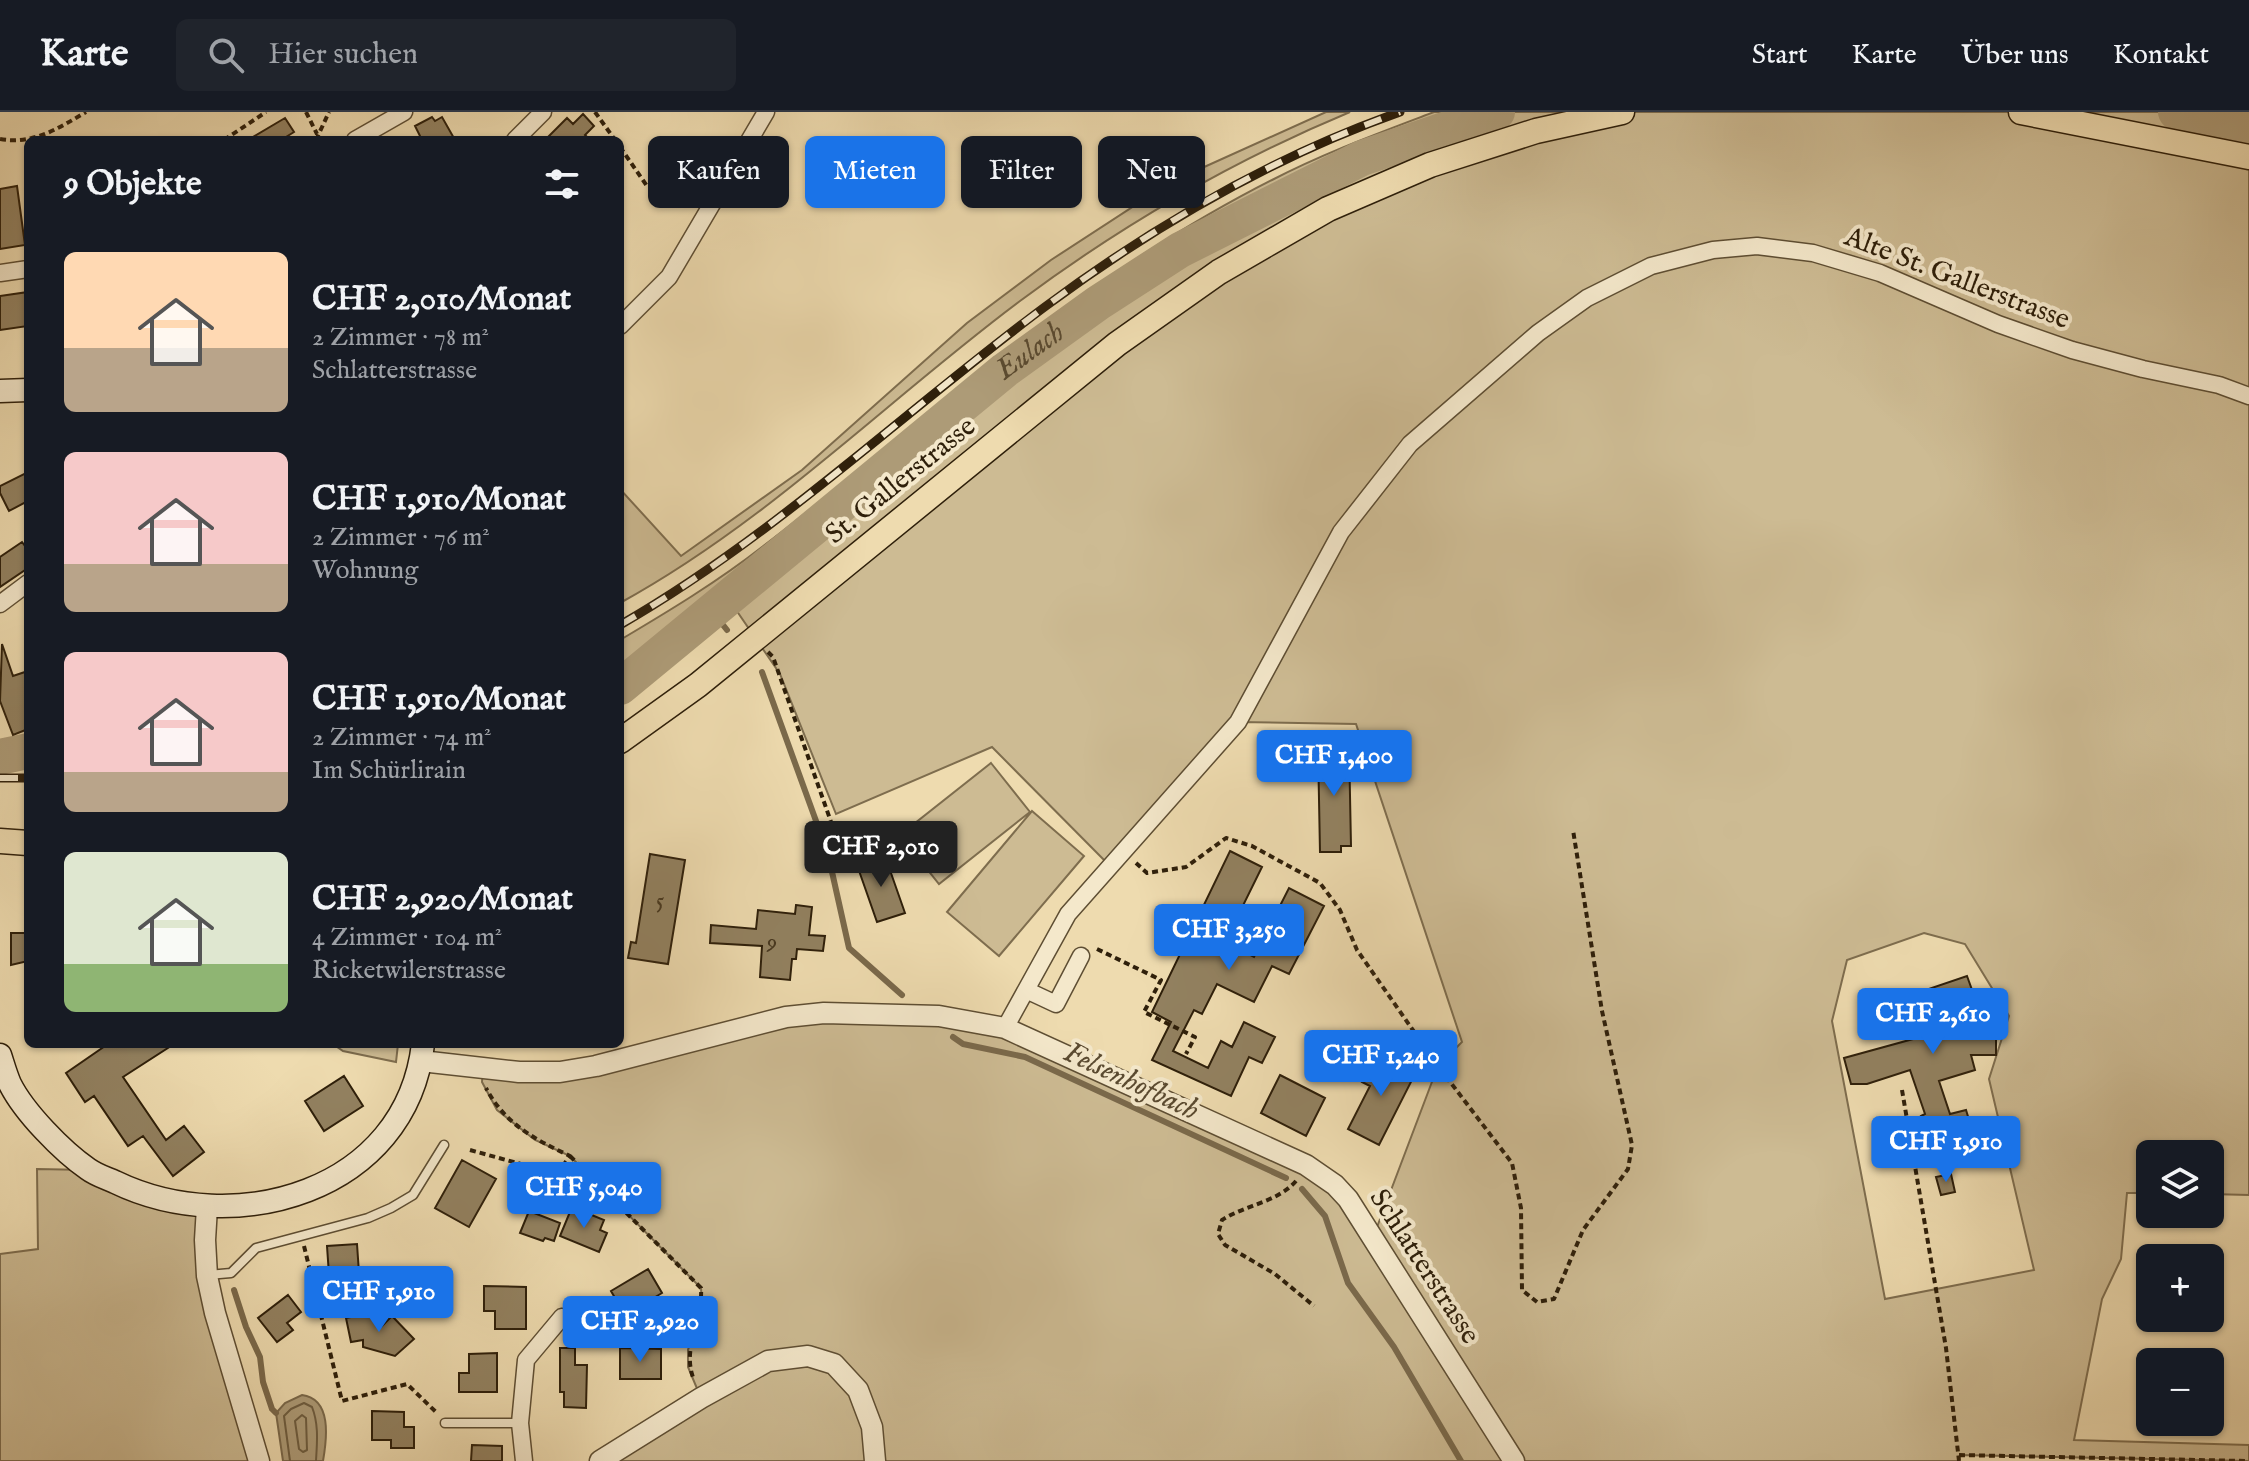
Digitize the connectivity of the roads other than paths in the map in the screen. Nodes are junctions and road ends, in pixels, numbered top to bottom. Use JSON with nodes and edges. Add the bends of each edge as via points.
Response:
{"nodes":[{"id":1,"x":404,"y":112,"type":"edge"},
{"id":2,"x":543,"y":112,"type":"edge"},
{"id":3,"x":766,"y":112,"type":"edge"},
{"id":4,"x":1622,"y":112,"type":"edge"},
{"id":5,"x":2021,"y":112,"type":"edge"},
{"id":6,"x":362,"y":136,"type":"edge"},
{"id":7,"x":519,"y":136,"type":"edge"},
{"id":8,"x":2249,"y":157,"type":"edge"},
{"id":9,"x":24,"y":270,"type":"edge"},
{"id":10,"x":0,"y":273,"type":"edge"},
{"id":11,"x":624,"y":322,"type":"edge"},
{"id":12,"x":24,"y":390,"type":"edge"},
{"id":13,"x":0,"y":391,"type":"edge"},
{"id":14,"x":2249,"y":396,"type":"edge"},
{"id":15,"x":24,"y":586,"type":"edge"},
{"id":16,"x":5,"y":599,"type":"edge"},
{"id":17,"x":624,"y":738,"type":"edge"},
{"id":18,"x":0,"y":841,"type":"edge"},
{"id":19,"x":24,"y":843,"type":"edge"},
{"id":20,"x":1081,"y":956,"type":"dead end"},
{"id":21,"x":1026,"y":990,"type":"junction"},
{"id":22,"x":1005,"y":1028,"type":"junction"},
{"id":23,"x":422,"y":1053,"type":"edge"},
{"id":24,"x":0,"y":1055,"type":"edge"},
{"id":25,"x":444,"y":1145,"type":"dead end"},
{"id":26,"x":207,"y":1207,"type":"junction"},
{"id":27,"x":207,"y":1276,"type":"junction"},
{"id":28,"x":562,"y":1317,"type":"dead end"},
{"id":29,"x":445,"y":1423,"type":"road end"},
{"id":30,"x":520,"y":1423,"type":"junction"},
{"id":31,"x":259,"y":1461,"type":"edge"},
{"id":32,"x":524,"y":1461,"type":"edge"},
{"id":33,"x":600,"y":1461,"type":"edge"},
{"id":34,"x":875,"y":1461,"type":"edge"},
{"id":35,"x":1514,"y":1461,"type":"edge"}],
"edges":[{"from":1,"to":6,"type":"street"},
{"from":2,"to":7,"type":"street"},
{"from":3,"to":11,"type":"street","via":[[669,277]]},
{"from":4,"to":17,"type":"main road","name":"St. Gallerstrasse","via":[[1536,131],[1430,165],[1328,209],[1232,263],[1117,344],[756,638]]},
{"from":5,"to":8,"type":"main road"},
{"from":9,"to":10,"type":"street"},
{"from":12,"to":13,"type":"main road"},
{"from":14,"to":21,"type":"street","name":"Alte St. Gallerstrasse","via":[[2072,350],[1880,273],[1813,253],[1757,246],[1713,250],[1651,266],[1587,298],[1538,333],[1410,444],[1341,532],[1238,722],[1068,914]]},
{"from":15,"to":16,"type":"street"},
{"from":18,"to":19,"type":"main road"},
{"from":20,"to":21,"type":"street","via":[[1056,1004]]},
{"from":21,"to":22,"type":"street","name":"Alte St. Gallerstrasse"},
{"from":22,"to":23,"type":"street","name":"Schlatterstrasse","via":[[939,1016],[824,1013],[786,1017],[560,1072],[519,1072]]},
{"from":22,"to":35,"type":"street","name":"Schlatterstrasse","via":[[1306,1165],[1335,1185]]},
{"from":23,"to":26,"type":"main road","via":[[402,1111],[382,1140],[350,1168],[294,1195]]},
{"from":24,"to":26,"type":"main road","via":[[11,1085],[35,1117],[88,1170],[137,1193]]},
{"from":25,"to":27,"type":"lane","via":[[413,1195],[391,1208],[256,1248],[231,1273]]},
{"from":26,"to":27,"type":"street"},
{"from":27,"to":31,"type":"street"},
{"from":28,"to":30,"type":"street","via":[[526,1360]]},
{"from":29,"to":30,"type":"lane"},
{"from":30,"to":32,"type":"street"},
{"from":33,"to":34,"type":"street","via":[[768,1361],[808,1356],[834,1364],[858,1390],[872,1427]]}]}
